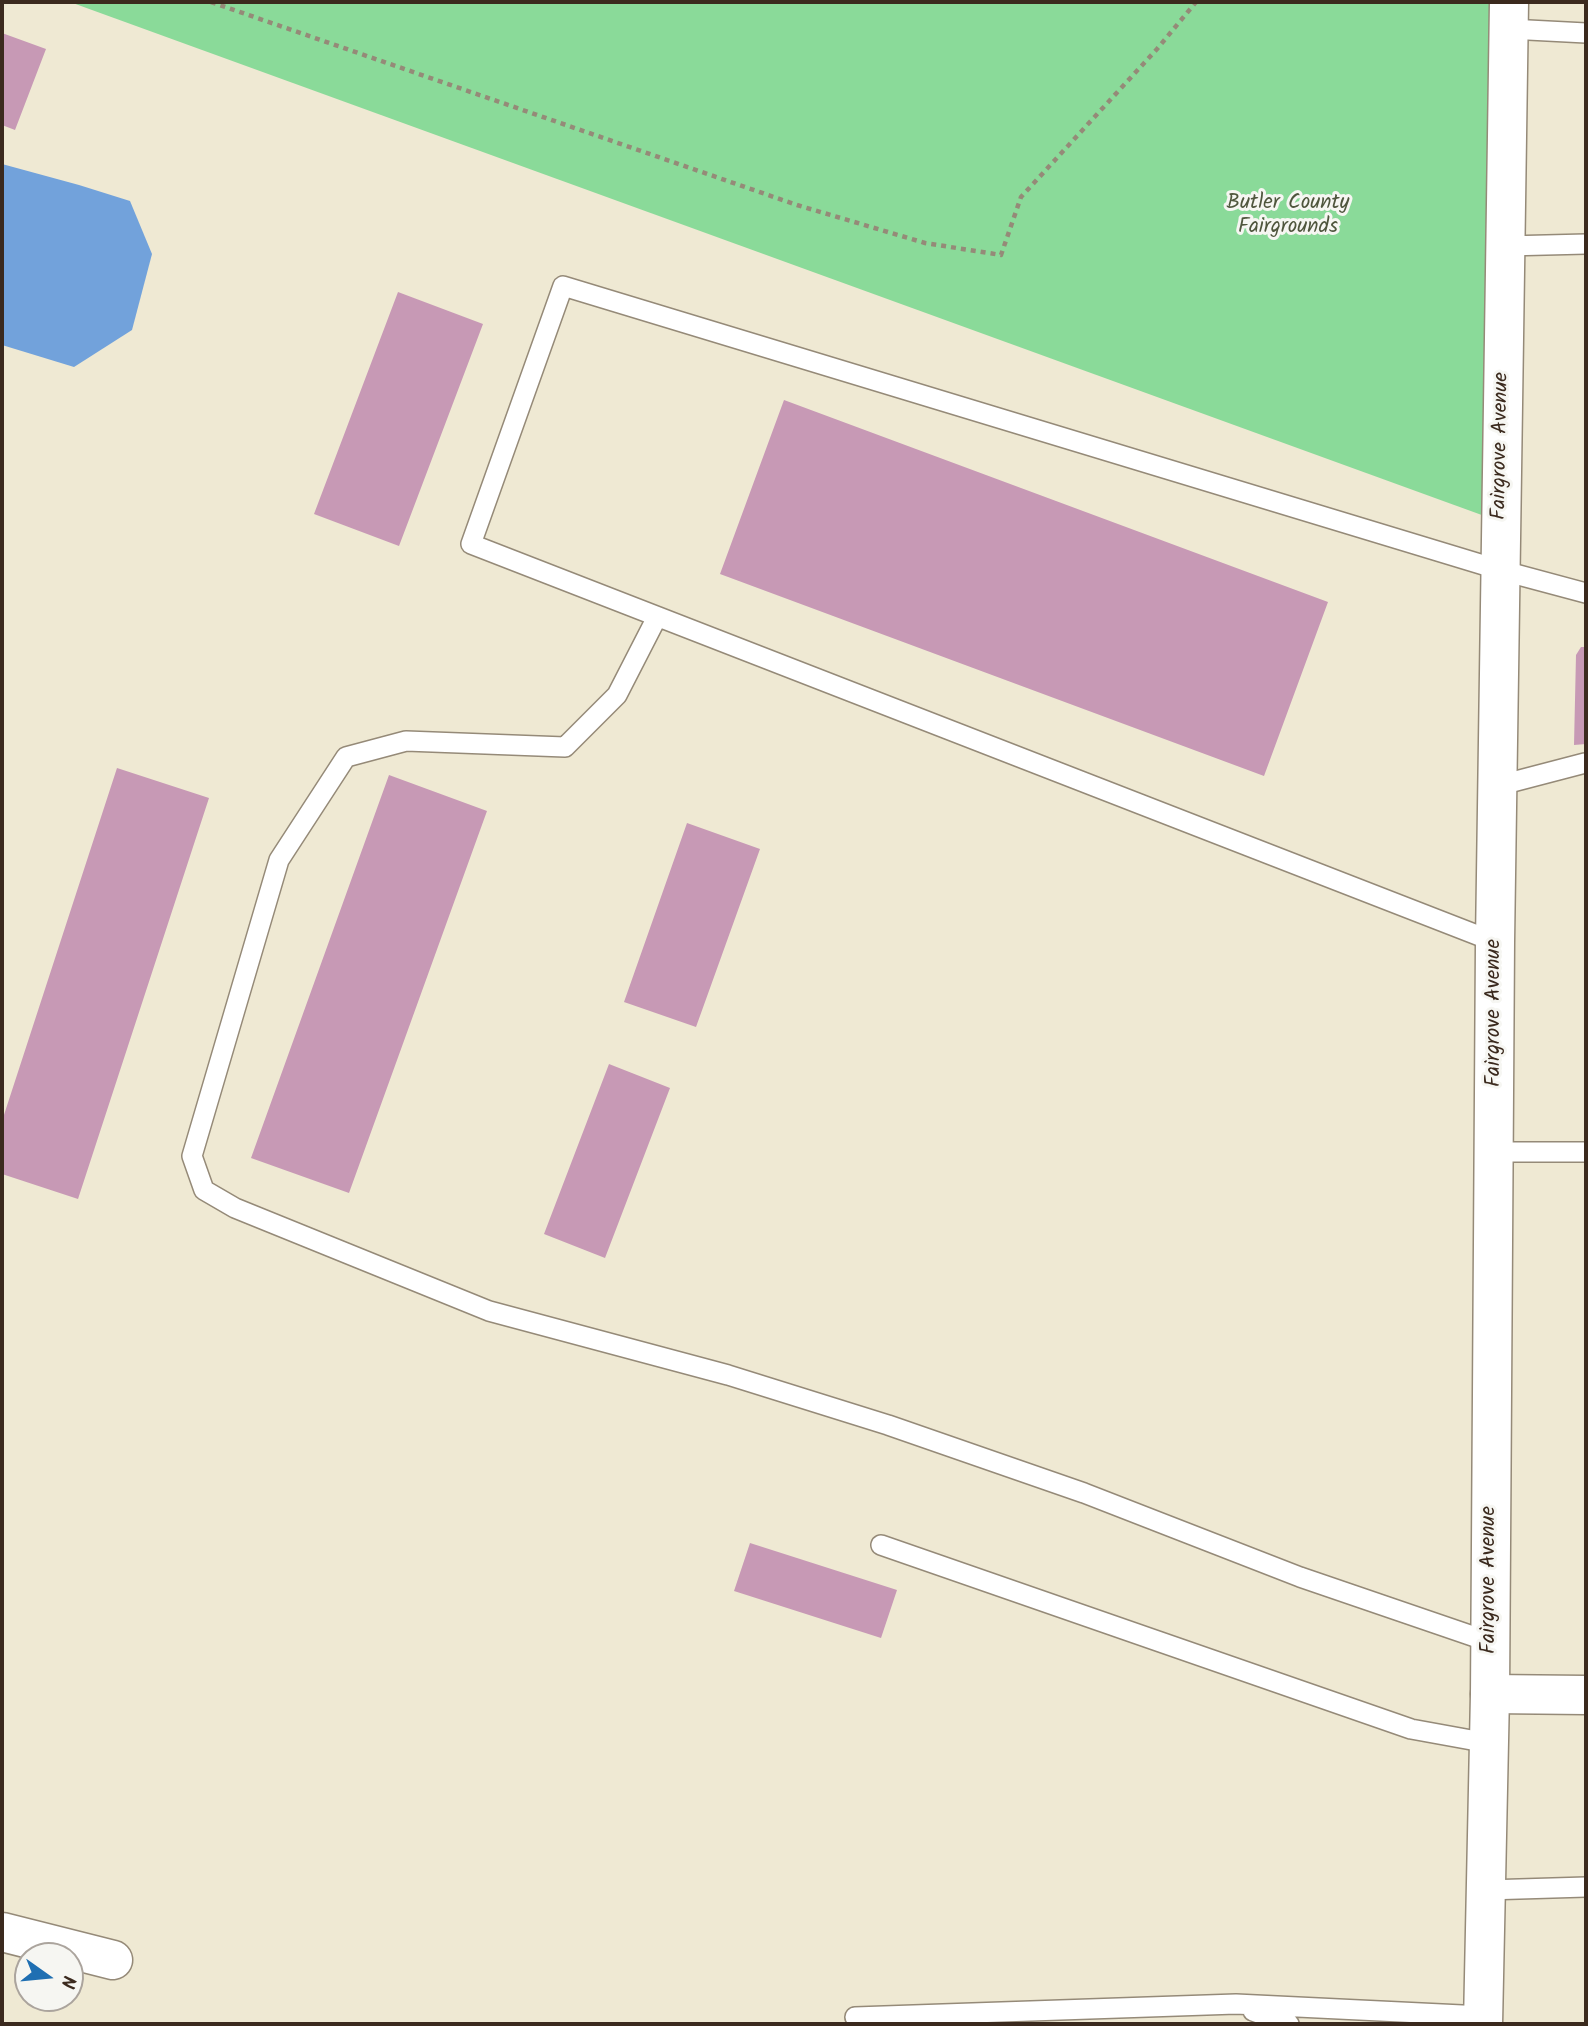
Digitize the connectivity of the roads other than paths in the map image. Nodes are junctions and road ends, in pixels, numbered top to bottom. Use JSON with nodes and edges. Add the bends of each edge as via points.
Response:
{"nodes":[{"id":1,"x":1509,"y":15,"type":"edge"},
{"id":2,"x":1586,"y":33,"type":"edge"},
{"id":3,"x":1586,"y":244,"type":"edge"},
{"id":4,"x":1506,"y":246,"type":"junction"},
{"id":5,"x":1500,"y":570,"type":"junction"},
{"id":6,"x":1586,"y":593,"type":"edge"},
{"id":7,"x":657,"y":617,"type":"junction"},
{"id":8,"x":1586,"y":756,"type":"edge"},
{"id":9,"x":1497,"y":786,"type":"junction"},
{"id":10,"x":1495,"y":942,"type":"junction"},
{"id":11,"x":1494,"y":1152,"type":"junction"},
{"id":12,"x":1586,"y":1152,"type":"edge"},
{"id":13,"x":881,"y":1545,"type":"dead end"},
{"id":14,"x":1490,"y":1642,"type":"junction"},
{"id":15,"x":1490,"y":1694,"type":"junction"},
{"id":16,"x":1586,"y":1695,"type":"edge"},
{"id":17,"x":1488,"y":1743,"type":"junction"},
{"id":18,"x":1586,"y":1887,"type":"edge"},
{"id":19,"x":1486,"y":1890,"type":"junction"},
{"id":20,"x":2,"y":1932,"type":"edge"},
{"id":21,"x":113,"y":1960,"type":"dead end"},
{"id":22,"x":1236,"y":2004,"type":"junction"},
{"id":23,"x":855,"y":2017,"type":"dead end"},
{"id":24,"x":1483,"y":2020,"type":"edge"},
{"id":25,"x":1289,"y":2024,"type":"edge"}],
"edges":[{"from":1,"to":2,"type":"lane"},
{"from":1,"to":4,"type":"main road","name":"Fairgrove Avenue"},
{"from":3,"to":4,"type":"lane"},
{"from":4,"to":5,"type":"main road","name":"Fairgrove Avenue"},
{"from":5,"to":6,"type":"lane"},
{"from":5,"to":7,"type":"lane","via":[[563,286],[471,544]]},
{"from":5,"to":9,"type":"main road","name":"Fairgrove Avenue"},
{"from":7,"to":10,"type":"lane"},
{"from":7,"to":14,"type":"lane","via":[[617,695],[565,747],[406,741],[345,757],[279,860],[192,1156],[204,1190],[236,1208],[489,1311],[728,1375],[888,1425]]},
{"from":8,"to":9,"type":"lane"},
{"from":9,"to":10,"type":"main road","name":"Fairgrove Avenue"},
{"from":10,"to":11,"type":"main road","name":"Fairgrove Avenue"},
{"from":11,"to":12,"type":"lane"},
{"from":11,"to":14,"type":"main road","name":"Fairgrove Avenue"},
{"from":13,"to":17,"type":"lane","via":[[1411,1730]]},
{"from":14,"to":15,"type":"main road","name":"Fairgrove Avenue"},
{"from":15,"to":16,"type":"main road"},
{"from":15,"to":17,"type":"main road","name":"Fairgrove Avenue"},
{"from":17,"to":19,"type":"main road","name":"Fairgrove Avenue"},
{"from":18,"to":19,"type":"lane"},
{"from":19,"to":24,"type":"main road","name":"Fairgrove Avenue"},
{"from":20,"to":21,"type":"main road"},
{"from":22,"to":23,"type":"lane"},
{"from":22,"to":24,"type":"lane"},
{"from":22,"to":25,"type":"lane"}]}
